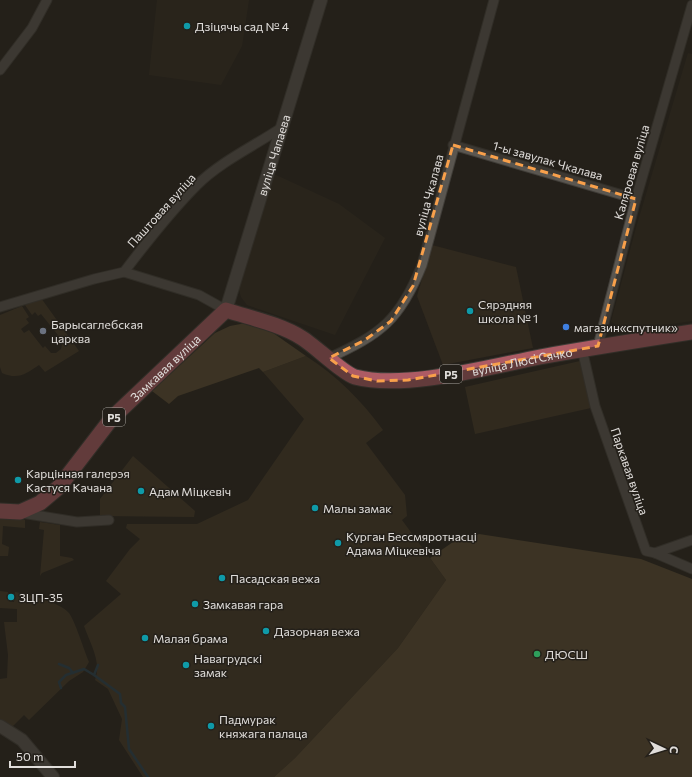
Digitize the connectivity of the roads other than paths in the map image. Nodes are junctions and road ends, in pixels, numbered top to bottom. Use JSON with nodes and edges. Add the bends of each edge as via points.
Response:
{"nodes":[{"id":1,"x":47,"y":0,"type":"edge"},
{"id":2,"x":321,"y":0,"type":"edge"},
{"id":3,"x":494,"y":0,"type":"edge"},
{"id":4,"x":692,"y":5,"type":"edge"},
{"id":5,"x":0,"y":70,"type":"edge"},
{"id":6,"x":281,"y":128,"type":"junction"},
{"id":7,"x":454,"y":145,"type":"junction"},
{"id":8,"x":636,"y":199,"type":"junction"},
{"id":9,"x":124,"y":272,"type":"junction"},
{"id":10,"x":0,"y":307,"type":"edge"},
{"id":11,"x":226,"y":310,"type":"junction"},
{"id":12,"x":692,"y":332,"type":"edge"},
{"id":13,"x":598,"y":346,"type":"junction"},
{"id":14,"x":582,"y":349,"type":"junction"},
{"id":15,"x":329,"y":358,"type":"junction"},
{"id":16,"x":0,"y":511,"type":"edge"},
{"id":17,"x":20,"y":512,"type":"junction"},
{"id":18,"x":109,"y":520,"type":"dead end"},
{"id":19,"x":692,"y":540,"type":"edge"},
{"id":20,"x":654,"y":553,"type":"junction"},
{"id":21,"x":692,"y":570,"type":"edge"},
{"id":22,"x":0,"y":726,"type":"edge"},
{"id":23,"x":53,"y":777,"type":"edge"}],
"edges":[{"from":1,"to":5,"type":"street","via":[[32,28]]},
{"from":2,"to":6,"type":"street","name":"вуліца Чапаева"},
{"from":3,"to":7,"type":"street","name":"вуліца Чкалава"},
{"from":4,"to":8,"type":"street","name":"Каляровая вуліца"},
{"from":6,"to":9,"type":"street","name":"Паштовая вуліца","via":[[224,164],[198,184]]},
{"from":6,"to":11,"type":"street","name":"вуліца Чапаева"},
{"from":7,"to":8,"type":"street","name":"1-ы завулак Чкалава"},
{"from":7,"to":15,"type":"street","name":"вуліца Чкалава","via":[[422,266],[403,306],[391,320],[365,340]]},
{"from":8,"to":13,"type":"street","name":"Каляровая вуліца"},
{"from":9,"to":10,"type":"street"},
{"from":9,"to":11,"type":"street","via":[[199,295]]},
{"from":11,"to":15,"type":"main road","name":"вуліца Люсі Сячко","number":"Р5","via":[[300,336]]},
{"from":11,"to":17,"type":"main road","name":"Замкавая вуліца","number":"Р5","via":[[112,418],[59,487],[40,503]]},
{"from":12,"to":13,"type":"main road","name":"вуліца Люсі Сячко","number":"Р5"},
{"from":13,"to":14,"type":"main road","name":"вуліца Люсі Сячко","number":"Р5"},
{"from":14,"to":15,"type":"main road","name":"вуліца Люсі Сячко","number":"Р5","via":[[408,380],[377,381],[353,376]]},
{"from":14,"to":20,"type":"street","name":"Паркавая вуліца","via":[[595,406],[646,551]]},
{"from":16,"to":17,"type":"main road","name":"Замкавая вуліца","number":"Р5"},
{"from":17,"to":18,"type":"street","via":[[77,522]]},
{"from":19,"to":20,"type":"street"},
{"from":20,"to":21,"type":"street","name":"Паркавая вуліца"},
{"from":22,"to":23,"type":"street","via":[[22,740]]}]}
